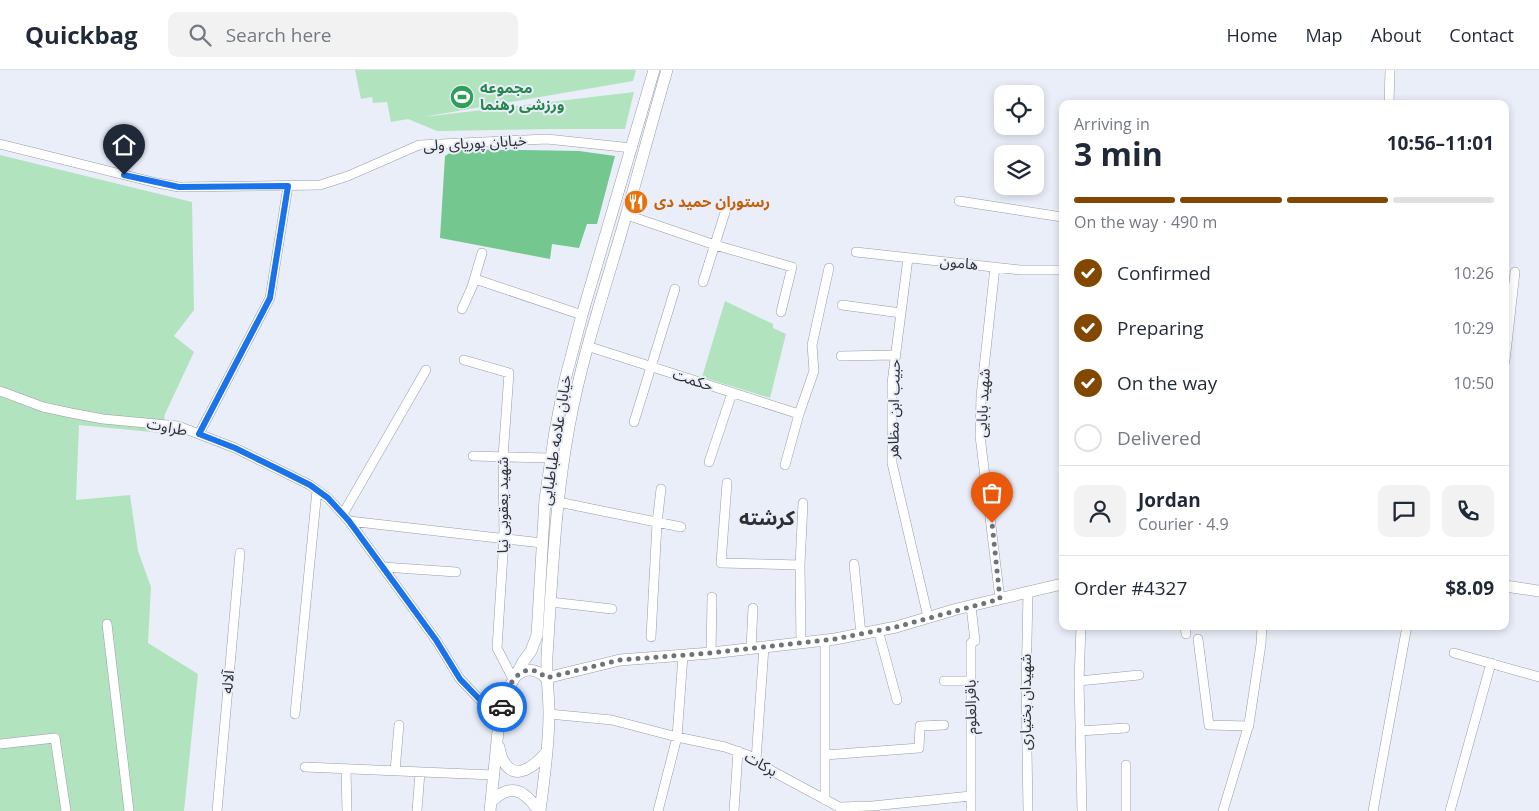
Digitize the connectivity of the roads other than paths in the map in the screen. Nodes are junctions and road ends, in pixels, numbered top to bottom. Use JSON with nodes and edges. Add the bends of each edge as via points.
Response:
{"nodes":[{"id":1,"x":654,"y":70,"type":"edge"},
{"id":2,"x":667,"y":70,"type":"edge"},
{"id":3,"x":1390,"y":70,"type":"edge"},
{"id":4,"x":1389,"y":100,"type":"edge"},
{"id":5,"x":0,"y":144,"type":"edge"},
{"id":6,"x":632,"y":148,"type":"junction"},
{"id":7,"x":288,"y":186,"type":"junction"},
{"id":8,"x":959,"y":201,"type":"dead end"},
{"id":9,"x":728,"y":203,"type":"dead end"},
{"id":10,"x":613,"y":210,"type":"junction"},
{"id":11,"x":626,"y":215,"type":"junction"},
{"id":12,"x":1059,"y":217,"type":"edge"},
{"id":13,"x":715,"y":245,"type":"junction"},
{"id":14,"x":856,"y":252,"type":"dead end"},
{"id":15,"x":482,"y":253,"type":"dead end"},
{"id":16,"x":908,"y":258,"type":"junction"},
{"id":17,"x":995,"y":267,"type":"junction"},
{"id":18,"x":829,"y":268,"type":"dead end"},
{"id":19,"x":1059,"y":270,"type":"edge"},
{"id":20,"x":1515,"y":272,"type":"dead end"},
{"id":21,"x":475,"y":279,"type":"junction"},
{"id":22,"x":703,"y":282,"type":"dead end"},
{"id":23,"x":675,"y":290,"type":"dead end"},
{"id":24,"x":842,"y":305,"type":"dead end"},
{"id":25,"x":462,"y":309,"type":"dead end"},
{"id":26,"x":781,"y":312,"type":"dead end"},
{"id":27,"x":901,"y":313,"type":"junction"},
{"id":28,"x":582,"y":315,"type":"junction"},
{"id":29,"x":595,"y":317,"type":"junction"},
{"id":30,"x":1509,"y":325,"type":"edge"},
{"id":31,"x":575,"y":342,"type":"junction"},
{"id":32,"x":587,"y":346,"type":"junction"},
{"id":33,"x":895,"y":355,"type":"junction"},
{"id":34,"x":841,"y":356,"type":"dead end"},
{"id":35,"x":464,"y":360,"type":"dead end"},
{"id":36,"x":651,"y":366,"type":"junction"},
{"id":37,"x":426,"y":370,"type":"dead end"},
{"id":38,"x":0,"y":390,"type":"edge"},
{"id":39,"x":732,"y":393,"type":"junction"},
{"id":40,"x":798,"y":414,"type":"junction"},
{"id":41,"x":634,"y":422,"type":"dead end"},
{"id":42,"x":199,"y":434,"type":"junction"},
{"id":43,"x":473,"y":456,"type":"dead end"},
{"id":44,"x":503,"y":457,"type":"junction"},
{"id":45,"x":550,"y":458,"type":"junction"},
{"id":46,"x":563,"y":460,"type":"junction"},
{"id":47,"x":709,"y":462,"type":"dead end"},
{"id":48,"x":785,"y":465,"type":"dead end"},
{"id":49,"x":727,"y":484,"type":"dead end"},
{"id":50,"x":661,"y":489,"type":"dead end"},
{"id":51,"x":317,"y":490,"type":"junction"},
{"id":52,"x":545,"y":499,"type":"junction"},
{"id":53,"x":558,"y":502,"type":"junction"},
{"id":54,"x":803,"y":503,"type":"dead end"},
{"id":55,"x":346,"y":517,"type":"junction"},
{"id":56,"x":657,"y":523,"type":"junction"},
{"id":57,"x":681,"y":527,"type":"dead end"},
{"id":58,"x":504,"y":538,"type":"junction"},
{"id":59,"x":542,"y":543,"type":"junction"},
{"id":60,"x":555,"y":544,"type":"junction"},
{"id":61,"x":240,"y":553,"type":"dead end"},
{"id":62,"x":854,"y":564,"type":"dead end"},
{"id":63,"x":800,"y":565,"type":"junction"},
{"id":64,"x":383,"y":567,"type":"junction"},
{"id":65,"x":456,"y":572,"type":"dead end"},
{"id":66,"x":1059,"y":585,"type":"edge"},
{"id":67,"x":1509,"y":587,"type":"edge"},
{"id":68,"x":1539,"y":591,"type":"edge"},
{"id":69,"x":1028,"y":592,"type":"junction"},
{"id":70,"x":712,"y":597,"type":"dead end"},
{"id":71,"x":1000,"y":599,"type":"junction"},
{"id":72,"x":551,"y":602,"type":"junction"},
{"id":73,"x":971,"y":606,"type":"junction"},
{"id":74,"x":753,"y":608,"type":"dead end"},
{"id":75,"x":612,"y":609,"type":"dead end"},
{"id":76,"x":928,"y":617,"type":"junction"},
{"id":77,"x":107,"y":624,"type":"dead end"},
{"id":78,"x":878,"y":630,"type":"junction"},
{"id":79,"x":1081,"y":630,"type":"edge"},
{"id":80,"x":1262,"y":630,"type":"edge"},
{"id":81,"x":1406,"y":630,"type":"edge"},
{"id":82,"x":861,"y":634,"type":"junction"},
{"id":83,"x":651,"y":637,"type":"dead end"},
{"id":84,"x":1198,"y":639,"type":"dead end"},
{"id":85,"x":825,"y":640,"type":"junction"},
{"id":86,"x":801,"y":643,"type":"junction"},
{"id":87,"x":764,"y":647,"type":"junction"},
{"id":88,"x":751,"y":648,"type":"junction"},
{"id":89,"x":711,"y":653,"type":"junction"},
{"id":90,"x":1454,"y":653,"type":"dead end"},
{"id":91,"x":683,"y":656,"type":"junction"},
{"id":92,"x":1491,"y":663,"type":"junction"},
{"id":93,"x":1139,"y":675,"type":"dead end"},
{"id":94,"x":1539,"y":677,"type":"edge"},
{"id":95,"x":546,"y":678,"type":"junction"},
{"id":96,"x":513,"y":679,"type":"junction"},
{"id":97,"x":1079,"y":680,"type":"junction"},
{"id":98,"x":944,"y":681,"type":"dead end"},
{"id":99,"x":970,"y":682,"type":"junction"},
{"id":100,"x":898,"y":700,"type":"dead end"},
{"id":101,"x":295,"y":714,"type":"dead end"},
{"id":102,"x":548,"y":714,"type":"junction"},
{"id":103,"x":500,"y":716,"type":"junction"},
{"id":104,"x":944,"y":724,"type":"dead end"},
{"id":105,"x":399,"y":725,"type":"dead end"},
{"id":106,"x":1249,"y":726,"type":"junction"},
{"id":107,"x":1125,"y":728,"type":"dead end"},
{"id":108,"x":1080,"y":731,"type":"junction"},
{"id":109,"x":677,"y":737,"type":"junction"},
{"id":110,"x":497,"y":738,"type":"junction"},
{"id":111,"x":0,"y":744,"type":"edge"},
{"id":112,"x":738,"y":752,"type":"junction"},
{"id":113,"x":546,"y":753,"type":"junction"},
{"id":114,"x":825,"y":756,"type":"junction"},
{"id":115,"x":756,"y":760,"type":"junction"},
{"id":116,"x":1126,"y":765,"type":"dead end"},
{"id":117,"x":305,"y":768,"type":"dead end"},
{"id":118,"x":346,"y":769,"type":"junction"},
{"id":119,"x":395,"y":771,"type":"junction"},
{"id":120,"x":420,"y":772,"type":"junction"},
{"id":121,"x":494,"y":775,"type":"junction"},
{"id":122,"x":971,"y":796,"type":"junction"},
{"id":123,"x":825,"y":800,"type":"junction"},
{"id":124,"x":490,"y":807,"type":"edge"},
{"id":125,"x":66,"y":811,"type":"edge"},
{"id":126,"x":129,"y":811,"type":"edge"},
{"id":127,"x":217,"y":811,"type":"edge"},
{"id":128,"x":347,"y":811,"type":"edge"},
{"id":129,"x":417,"y":811,"type":"edge"},
{"id":130,"x":539,"y":811,"type":"edge"},
{"id":131,"x":658,"y":811,"type":"edge"},
{"id":132,"x":734,"y":811,"type":"edge"},
{"id":133,"x":971,"y":811,"type":"edge"},
{"id":134,"x":1028,"y":811,"type":"edge"},
{"id":135,"x":1082,"y":811,"type":"edge"},
{"id":136,"x":1126,"y":811,"type":"edge"},
{"id":137,"x":1223,"y":811,"type":"edge"},
{"id":138,"x":1373,"y":811,"type":"edge"},
{"id":139,"x":1450,"y":811,"type":"edge"}],
"edges":[{"from":1,"to":6,"type":"street","name":"خیابان علامه طباطبایی"},
{"from":2,"to":11,"type":"street","name":"خیابان علامه طباطبایی"},
{"from":3,"to":4,"type":"street"},
{"from":5,"to":7,"type":"street","name":"خیابان پوریای ولی","via":[[179,187]]},
{"from":6,"to":7,"type":"street","name":"خیابان پوریای ولی","via":[[547,139],[418,145],[330,182]]},
{"from":6,"to":10,"type":"street","name":"خیابان علامه طباطبایی"},
{"from":7,"to":42,"type":"street","via":[[270,298]]},
{"from":8,"to":12,"type":"street"},
{"from":9,"to":13,"type":"street"},
{"from":10,"to":11,"type":"street"},
{"from":10,"to":28,"type":"street","name":"خیابان علامه طباطبایی"},
{"from":11,"to":13,"type":"street"},
{"from":11,"to":29,"type":"street","name":"خیابان علامه طباطبایی"},
{"from":13,"to":22,"type":"street"},
{"from":13,"to":26,"type":"street","via":[[792,267]]},
{"from":14,"to":16,"type":"street","name":"هامون"},
{"from":15,"to":21,"type":"street"},
{"from":16,"to":17,"type":"street","name":"هامون"},
{"from":16,"to":27,"type":"street","name":"حبیب ابن مظاهر"},
{"from":17,"to":19,"type":"street","name":"هامون"},
{"from":17,"to":71,"type":"street","name":"شهید بابایی","via":[[981,396],[980,436]]},
{"from":18,"to":40,"type":"street","via":[[812,345],[814,371]]},
{"from":20,"to":30,"type":"street"},
{"from":21,"to":25,"type":"street"},
{"from":21,"to":28,"type":"street"},
{"from":23,"to":36,"type":"street"},
{"from":24,"to":27,"type":"street"},
{"from":27,"to":33,"type":"street","name":"حبیب ابن مظاهر"},
{"from":28,"to":29,"type":"street"},
{"from":28,"to":31,"type":"street","name":"خیابان علامه طباطبایی"},
{"from":29,"to":32,"type":"street","name":"خیابان علامه طباطبایی"},
{"from":31,"to":32,"type":"street"},
{"from":31,"to":45,"type":"street","name":"خیابان علامه طباطبایی"},
{"from":32,"to":36,"type":"street","name":"حکمت"},
{"from":32,"to":46,"type":"street","name":"خیابان علامه طباطبایی"},
{"from":33,"to":34,"type":"street"},
{"from":33,"to":76,"type":"street","name":"حبیب ابن مظاهر","via":[[892,463]]},
{"from":35,"to":44,"type":"street","name":"شهید یعقوبی نیا","via":[[508,373]]},
{"from":36,"to":39,"type":"street","name":"حکمت"},
{"from":36,"to":41,"type":"street"},
{"from":37,"to":55,"type":"street"},
{"from":38,"to":42,"type":"street","name":"طراوت","via":[[71,413],[178,426]]},
{"from":39,"to":40,"type":"street","name":"حکمت"},
{"from":39,"to":47,"type":"street"},
{"from":40,"to":48,"type":"street"},
{"from":42,"to":51,"type":"street","name":"طراوت"},
{"from":43,"to":44,"type":"street"},
{"from":44,"to":45,"type":"street"},
{"from":44,"to":58,"type":"street","name":"شهید یعقوبی نیا"},
{"from":45,"to":46,"type":"street"},
{"from":45,"to":52,"type":"street","name":"خیابان علامه طباطبایی"},
{"from":46,"to":53,"type":"street","name":"خیابان علامه طباطبایی"},
{"from":49,"to":63,"type":"street","via":[[721,563]]},
{"from":50,"to":56,"type":"street"},
{"from":51,"to":55,"type":"street","name":"طراوت"},
{"from":51,"to":101,"type":"street"},
{"from":52,"to":53,"type":"street"},
{"from":52,"to":59,"type":"street","name":"خیابان علامه طباطبایی"},
{"from":53,"to":56,"type":"street"},
{"from":53,"to":60,"type":"street","name":"خیابان علامه طباطبایی"},
{"from":54,"to":63,"type":"street"},
{"from":55,"to":58,"type":"street"},
{"from":55,"to":64,"type":"street","name":"طراوت"},
{"from":56,"to":57,"type":"street"},
{"from":56,"to":83,"type":"street"},
{"from":58,"to":59,"type":"street"},
{"from":58,"to":96,"type":"street","name":"شهید یعقوبی نیا","via":[[497,648]]},
{"from":59,"to":60,"type":"street"},
{"from":59,"to":96,"type":"street","name":"خیابان علامه طباطبایی","via":[[538,635]]},
{"from":60,"to":72,"type":"street","name":"خیابان علامه طباطبایی"},
{"from":61,"to":127,"type":"street","name":"آلاله"},
{"from":62,"to":82,"type":"street"},
{"from":63,"to":86,"type":"street"},
{"from":64,"to":65,"type":"street"},
{"from":64,"to":103,"type":"street","name":"طراوت","via":[[460,679]]},
{"from":66,"to":69,"type":"street"},
{"from":67,"to":68,"type":"street"},
{"from":69,"to":71,"type":"street"},
{"from":69,"to":134,"type":"street","name":"شهیدان بختیاری"},
{"from":70,"to":89,"type":"street"},
{"from":71,"to":73,"type":"street"},
{"from":72,"to":75,"type":"street"},
{"from":72,"to":95,"type":"street","name":"خیابان علامه طباطبایی"},
{"from":73,"to":76,"type":"street"},
{"from":73,"to":99,"type":"street","name":"باقرالعلوم","via":[[974,641],[971,643]]},
{"from":74,"to":88,"type":"street"},
{"from":76,"to":78,"type":"street"},
{"from":77,"to":126,"type":"street"},
{"from":78,"to":82,"type":"street"},
{"from":78,"to":100,"type":"street"},
{"from":79,"to":97,"type":"street"},
{"from":80,"to":106,"type":"street"},
{"from":81,"to":138,"type":"street"},
{"from":82,"to":85,"type":"street"},
{"from":84,"to":106,"type":"street","via":[[1209,725]]},
{"from":85,"to":86,"type":"street"},
{"from":85,"to":114,"type":"street"},
{"from":86,"to":87,"type":"street"},
{"from":87,"to":88,"type":"street"},
{"from":87,"to":115,"type":"street"},
{"from":88,"to":89,"type":"street"},
{"from":89,"to":91,"type":"street"},
{"from":90,"to":92,"type":"street"},
{"from":91,"to":95,"type":"street","via":[[620,660]]},
{"from":91,"to":109,"type":"street"},
{"from":92,"to":94,"type":"street"},
{"from":92,"to":139,"type":"street"},
{"from":93,"to":97,"type":"street"},
{"from":95,"to":96,"type":"street","via":[[541,673],[526,670]]},
{"from":95,"to":102,"type":"street","name":"خیابان علامه طباطبایی"},
{"from":96,"to":103,"type":"street","name":"خیابان علامه طباطبایی","via":[[504,697]]},
{"from":97,"to":108,"type":"street"},
{"from":98,"to":99,"type":"street"},
{"from":99,"to":122,"type":"street","name":"باقرالعلوم"},
{"from":102,"to":109,"type":"street","name":"برکات","via":[[612,720]]},
{"from":102,"to":113,"type":"street","name":"خیابان علامه طباطبایی"},
{"from":103,"to":110,"type":"street","name":"خیابان علامه طباطبایی"},
{"from":104,"to":114,"type":"street","via":[[920,726],[919,748]]},
{"from":105,"to":119,"type":"street"},
{"from":106,"to":137,"type":"street"},
{"from":107,"to":108,"type":"street"},
{"from":108,"to":135,"type":"street"},
{"from":109,"to":112,"type":"street","name":"برکات"},
{"from":109,"to":131,"type":"street"},
{"from":110,"to":113,"type":"street","via":[[503,762],[515,771],[526,770]]},
{"from":110,"to":121,"type":"street","name":"خیابان علامه طباطبایی"},
{"from":111,"to":125,"type":"street","via":[[55,738]]},
{"from":112,"to":115,"type":"street","name":"برکات"},
{"from":112,"to":132,"type":"street"},
{"from":113,"to":130,"type":"street","name":"خیابان علامه طباطبایی"},
{"from":114,"to":123,"type":"street"},
{"from":115,"to":123,"type":"street","name":"برکات"},
{"from":116,"to":136,"type":"street"},
{"from":117,"to":118,"type":"street"},
{"from":118,"to":119,"type":"street"},
{"from":118,"to":128,"type":"street"},
{"from":119,"to":120,"type":"street"},
{"from":120,"to":121,"type":"street"},
{"from":120,"to":129,"type":"street"},
{"from":121,"to":124,"type":"street","name":"خیابان علامه طباطبایی"},
{"from":122,"to":123,"type":"street","name":"برکات","via":[[839,807]]},
{"from":122,"to":133,"type":"street","name":"باقرالعلوم"},
{"from":124,"to":130,"type":"street","via":[[498,794],[518,791],[526,794]]}]}
